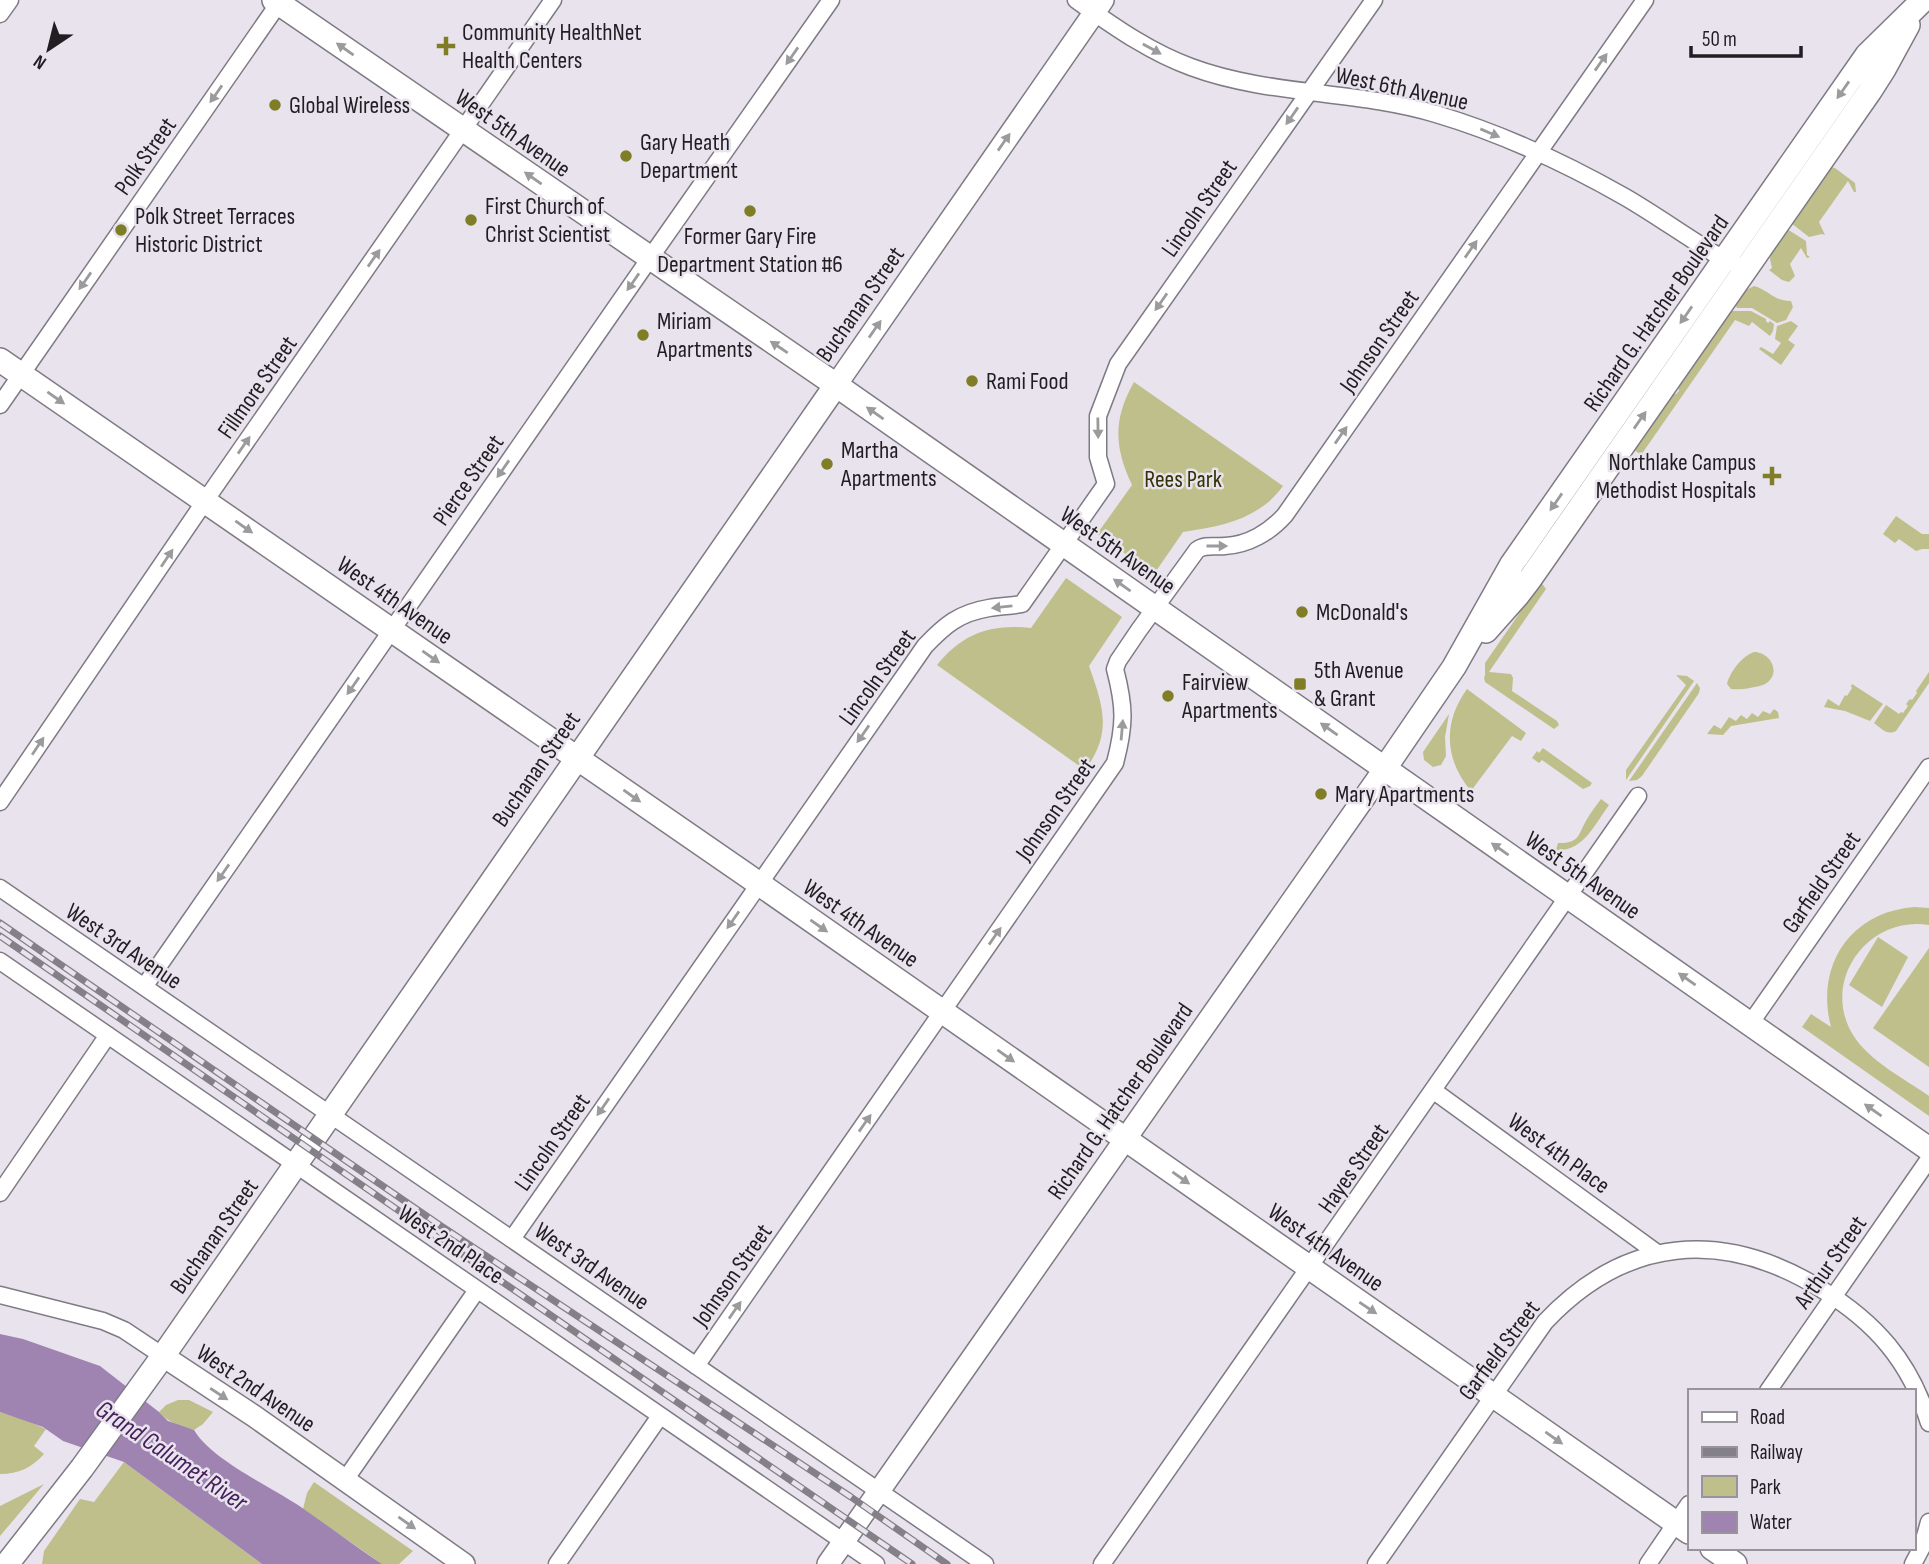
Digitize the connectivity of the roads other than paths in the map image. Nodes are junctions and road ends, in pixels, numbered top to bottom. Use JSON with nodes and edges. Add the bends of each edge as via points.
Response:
{"nodes":[{"id":1,"x":10,"y":0,"type":"edge"},
{"id":2,"x":553,"y":0,"type":"edge"},
{"id":3,"x":831,"y":0,"type":"edge"},
{"id":4,"x":1076,"y":0,"type":"edge"},
{"id":5,"x":1374,"y":0,"type":"edge"},
{"id":6,"x":1645,"y":0,"type":"edge"},
{"id":7,"x":276,"y":2,"type":"edge"},
{"id":8,"x":1922,"y":3,"type":"edge"},
{"id":9,"x":1099,"y":6,"type":"edge"},
{"id":10,"x":0,"y":14,"type":"edge"},
{"id":11,"x":1309,"y":92,"type":"junction"},
{"id":12,"x":463,"y":130,"type":"junction"},
{"id":13,"x":1538,"y":154,"type":"junction"},
{"id":14,"x":650,"y":258,"type":"junction"},
{"id":15,"x":1725,"y":259,"type":"junction"},
{"id":16,"x":1746,"y":269,"type":"junction"},
{"id":17,"x":0,"y":360,"type":"edge"},
{"id":18,"x":21,"y":374,"type":"junction"},
{"id":19,"x":836,"y":385,"type":"junction"},
{"id":20,"x":0,"y":405,"type":"edge"},
{"id":21,"x":1592,"y":469,"type":"junction"},
{"id":22,"x":205,"y":501,"type":"junction"},
{"id":23,"x":1064,"y":544,"type":"junction"},
{"id":24,"x":1154,"y":607,"type":"junction"},
{"id":25,"x":391,"y":629,"type":"junction"},
{"id":26,"x":576,"y":757,"type":"junction"},
{"id":27,"x":1929,"y":767,"type":"edge"},
{"id":28,"x":1385,"y":768,"type":"junction"},
{"id":29,"x":1638,"y":796,"type":"dead end"},
{"id":30,"x":0,"y":802,"type":"edge"},
{"id":31,"x":758,"y":884,"type":"junction"},
{"id":32,"x":0,"y":888,"type":"edge"},
{"id":33,"x":1569,"y":897,"type":"junction"},
{"id":34,"x":0,"y":961,"type":"edge"},
{"id":35,"x":144,"y":987,"type":"junction"},
{"id":36,"x":942,"y":1012,"type":"junction"},
{"id":37,"x":1750,"y":1024,"type":"junction"},
{"id":38,"x":108,"y":1035,"type":"junction"},
{"id":39,"x":1434,"y":1091,"type":"junction"},
{"id":40,"x":330,"y":1114,"type":"junction"},
{"id":41,"x":1125,"y":1139,"type":"junction"},
{"id":42,"x":1929,"y":1149,"type":"edge"},
{"id":43,"x":1929,"y":1159,"type":"edge"},
{"id":44,"x":295,"y":1165,"type":"junction"},
{"id":45,"x":0,"y":1192,"type":"edge"},
{"id":46,"x":512,"y":1239,"type":"junction"},
{"id":47,"x":1657,"y":1253,"type":"junction"},
{"id":48,"x":1310,"y":1269,"type":"junction"},
{"id":49,"x":477,"y":1290,"type":"junction"},
{"id":50,"x":0,"y":1295,"type":"edge"},
{"id":51,"x":1833,"y":1297,"type":"junction"},
{"id":52,"x":153,"y":1357,"type":"junction"},
{"id":53,"x":696,"y":1366,"type":"junction"},
{"id":54,"x":1769,"y":1389,"type":"edge"},
{"id":55,"x":1492,"y":1395,"type":"junction"},
{"id":56,"x":660,"y":1416,"type":"junction"},
{"id":57,"x":1929,"y":1423,"type":"edge"},
{"id":58,"x":345,"y":1480,"type":"junction"},
{"id":59,"x":879,"y":1491,"type":"junction"},
{"id":60,"x":1688,"y":1508,"type":"edge"},
{"id":61,"x":1929,"y":1522,"type":"edge"},
{"id":62,"x":1683,"y":1528,"type":"edge"},
{"id":63,"x":844,"y":1542,"type":"junction"},
{"id":64,"x":1715,"y":1550,"type":"edge"},
{"id":65,"x":6,"y":1564,"type":"edge"},
{"id":66,"x":464,"y":1564,"type":"edge"},
{"id":67,"x":557,"y":1564,"type":"edge"},
{"id":68,"x":828,"y":1564,"type":"edge"},
{"id":69,"x":876,"y":1564,"type":"edge"},
{"id":70,"x":985,"y":1564,"type":"edge"},
{"id":71,"x":1102,"y":1564,"type":"edge"},
{"id":72,"x":1376,"y":1564,"type":"edge"},
{"id":73,"x":1647,"y":1564,"type":"edge"},
{"id":74,"x":1735,"y":1564,"type":"edge"},
{"id":75,"x":1913,"y":1564,"type":"edge"}],
"edges":[{"from":1,"to":10,"type":"street"},
{"from":2,"to":12,"type":"street","name":"Fillmore Street"},
{"from":3,"to":14,"type":"street","name":"Pierce Street","one_way":true},
{"from":4,"to":9,"type":"street","name":"West 6th Avenue"},
{"from":5,"to":11,"type":"street","name":"Lincoln Street"},
{"from":13,"to":6,"type":"street","name":"Johnson Street","one_way":true},
{"from":12,"to":7,"type":"main road","name":"West 5th Avenue","one_way":true},
{"from":7,"to":18,"type":"street","name":"Polk Street","one_way":true},
{"from":8,"to":15,"type":"main road","name":"Richard G. Hatcher Boulevard","one_way":true,"via":[[1867,55]]},
{"from":8,"to":16,"type":"main road","name":"Richard G. Hatcher Boulevard","via":[[1884,69]]},
{"from":9,"to":11,"type":"street","name":"West 6th Avenue","one_way":true,"via":[[1150,48],[1192,68]]},
{"from":19,"to":9,"type":"street","name":"Buchanan Street","one_way":true},
{"from":11,"to":13,"type":"street","name":"West 6th Avenue","one_way":true,"via":[[1433,113]]},
{"from":11,"to":23,"type":"street","name":"Lincoln Street","one_way":true,"via":[[1118,364],[1098,416],[1098,457],[1107,484]]},
{"from":14,"to":12,"type":"main road","name":"West 5th Avenue","one_way":true},
{"from":22,"to":12,"type":"street","name":"Fillmore Street","one_way":true},
{"from":13,"to":15,"type":"street","name":"West 6th Avenue","via":[[1615,192]]},
{"from":24,"to":13,"type":"street","name":"Johnson Street","one_way":true,"via":[[1200,547],[1231,546],[1252,539],[1285,515]]},
{"from":19,"to":14,"type":"main road","name":"West 5th Avenue","one_way":true},
{"from":14,"to":25,"type":"street","name":"Pierce Street","one_way":true},
{"from":15,"to":16,"type":"street","name":"West 6th Avenue"},
{"from":15,"to":21,"type":"main road","name":"Richard G. Hatcher Boulevard","one_way":true},
{"from":21,"to":16,"type":"main road","name":"Richard G. Hatcher Boulevard","one_way":true},
{"from":17,"to":18,"type":"main road","name":"West 4th Avenue"},
{"from":18,"to":20,"type":"street","name":"Polk Street"},
{"from":18,"to":22,"type":"main road","name":"West 4th Avenue","one_way":true},
{"from":23,"to":19,"type":"main road","name":"West 5th Avenue","one_way":true},
{"from":19,"to":26,"type":"main road","name":"Buchanan Street"},
{"from":21,"to":28,"type":"main road","name":"Richard G. Hatcher Boulevard","via":[[1512,564],[1454,667]]},
{"from":22,"to":25,"type":"main road","name":"West 4th Avenue","one_way":true},
{"from":30,"to":22,"type":"street","name":"Fillmore Street","one_way":true},
{"from":24,"to":23,"type":"main road","name":"West 5th Avenue","one_way":true},
{"from":23,"to":31,"type":"street","name":"Lincoln Street","one_way":true,"via":[[1022,604],[962,615],[925,646]]},
{"from":28,"to":24,"type":"main road","name":"West 5th Avenue","one_way":true},
{"from":36,"to":24,"type":"street","name":"Johnson Street","one_way":true,"via":[[1115,763],[1123,717],[1115,669]]},
{"from":25,"to":26,"type":"main road","name":"West 4th Avenue","one_way":true},
{"from":25,"to":35,"type":"street","name":"Pierce Street","one_way":true},
{"from":26,"to":31,"type":"main road","name":"West 4th Avenue","one_way":true},
{"from":26,"to":40,"type":"main road","name":"Buchanan Street"},
{"from":27,"to":37,"type":"street","name":"Garfield Street"},
{"from":33,"to":28,"type":"main road","name":"West 5th Avenue","one_way":true},
{"from":28,"to":41,"type":"street","name":"Richard G. Hatcher Boulevard"},
{"from":29,"to":33,"type":"street","name":"Hayes Street"},
{"from":31,"to":36,"type":"main road","name":"West 4th Avenue","one_way":true},
{"from":31,"to":46,"type":"street","name":"Lincoln Street","one_way":true},
{"from":32,"to":35,"type":"street","name":"West 3rd Avenue"},
{"from":37,"to":33,"type":"main road","name":"West 5th Avenue","one_way":true},
{"from":33,"to":39,"type":"street","name":"Hayes Street"},
{"from":34,"to":38,"type":"street","name":"West 2nd Place"},
{"from":35,"to":40,"type":"street","name":"West 3rd Avenue"},
{"from":36,"to":41,"type":"main road","name":"West 4th Avenue","one_way":true},
{"from":53,"to":36,"type":"street","name":"Johnson Street","one_way":true},
{"from":42,"to":37,"type":"main road","name":"West 5th Avenue","one_way":true},
{"from":38,"to":44,"type":"street","name":"West 2nd Place"},
{"from":38,"to":45,"type":"street"},
{"from":39,"to":47,"type":"street","name":"West 4th Place"},
{"from":39,"to":48,"type":"street","name":"Hayes Street"},
{"from":40,"to":44,"type":"main road","name":"Buchanan Street"},
{"from":40,"to":46,"type":"street","name":"West 3rd Avenue"},
{"from":41,"to":48,"type":"main road","name":"West 4th Avenue","one_way":true},
{"from":41,"to":59,"type":"street","name":"Richard G. Hatcher Boulevard"},
{"from":43,"to":51,"type":"street","name":"Arthur Street"},
{"from":44,"to":49,"type":"street","name":"West 2nd Place"},
{"from":44,"to":52,"type":"main road","name":"Buchanan Street"},
{"from":46,"to":53,"type":"street","name":"West 3rd Avenue"},
{"from":47,"to":51,"type":"street","name":"Garfield Street","via":[[1697,1250],[1751,1256],[1793,1273]]},
{"from":47,"to":55,"type":"street","name":"Garfield Street","via":[[1619,1266],[1576,1292],[1533,1336]]},
{"from":48,"to":55,"type":"main road","name":"West 4th Avenue","one_way":true},
{"from":48,"to":71,"type":"street","name":"Hayes Street"},
{"from":49,"to":56,"type":"street","name":"West 2nd Place"},
{"from":49,"to":58,"type":"street"},
{"from":50,"to":52,"type":"street","name":"West 2nd Avenue","via":[[103,1321],[119,1328]]},
{"from":51,"to":54,"type":"street","name":"Arthur Street"},
{"from":51,"to":57,"type":"street","name":"Garfield Street","via":[[1891,1347],[1918,1391]]},
{"from":52,"to":58,"type":"street","name":"West 2nd Avenue","one_way":true,"via":[[254,1416]]},
{"from":52,"to":65,"type":"main road","name":"Buchanan Street","via":[[82,1468]]},
{"from":53,"to":59,"type":"street","name":"West 3rd Avenue"},
{"from":55,"to":62,"type":"main road","name":"West 4th Avenue","one_way":true},
{"from":55,"to":72,"type":"street","name":"Garfield Street"},
{"from":56,"to":63,"type":"street","name":"West 2nd Place"},
{"from":56,"to":67,"type":"street"},
{"from":58,"to":66,"type":"street","name":"West 2nd Avenue","one_way":true},
{"from":59,"to":63,"type":"street","name":"Richard G. Hatcher Boulevard"},
{"from":59,"to":70,"type":"street","name":"West 3rd Avenue"},
{"from":60,"to":62,"type":"street"},
{"from":61,"to":75,"type":"street"},
{"from":62,"to":73,"type":"street"},
{"from":63,"to":68,"type":"street","name":"Richard G. Hatcher Boulevard"},
{"from":63,"to":69,"type":"street","name":"West 2nd Place"},
{"from":64,"to":74,"type":"main road"}]}
